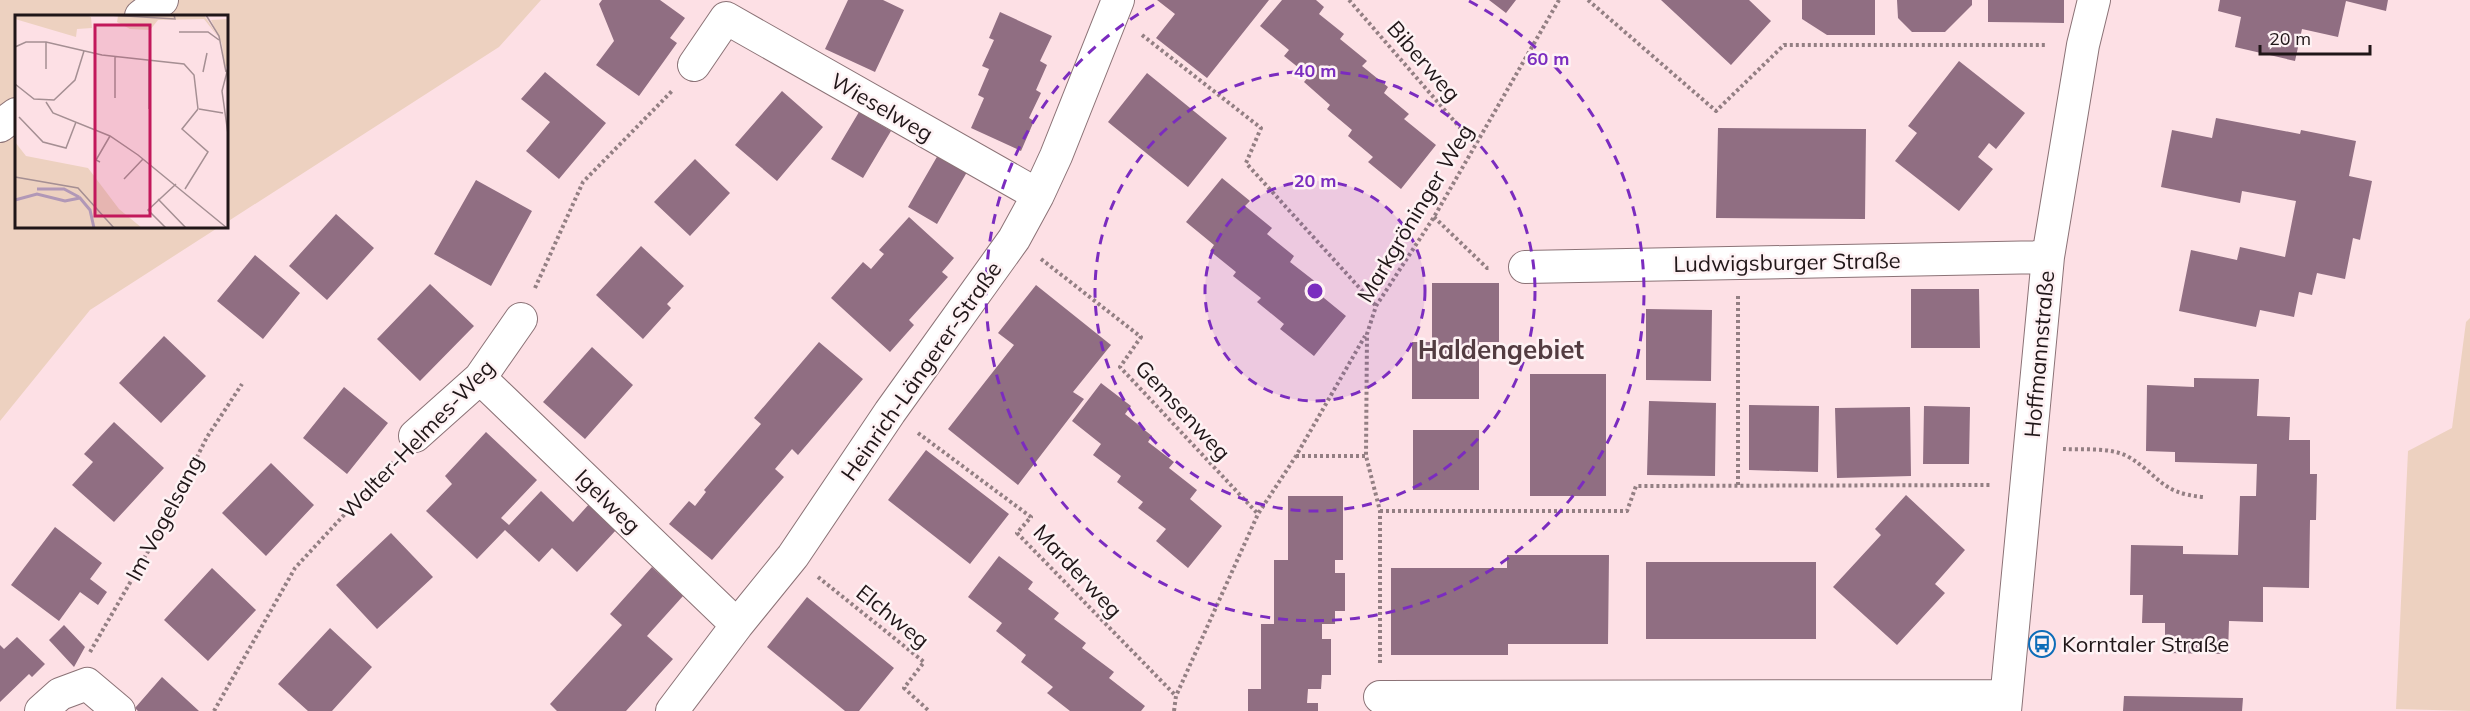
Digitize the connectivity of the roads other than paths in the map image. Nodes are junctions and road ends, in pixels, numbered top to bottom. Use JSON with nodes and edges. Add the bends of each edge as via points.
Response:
{"nodes":[{"id":1,"x":162,"y":0,"type":"edge"},
{"id":2,"x":2094,"y":0,"type":"edge"},
{"id":3,"x":1116,"y":6,"type":"edge"},
{"id":4,"x":142,"y":15,"type":"edge"},
{"id":5,"x":694,"y":65,"type":"dead end"},
{"id":6,"x":15,"y":115,"type":"edge"},
{"id":7,"x":0,"y":126,"type":"edge"},
{"id":8,"x":1038,"y":195,"type":"junction"},
{"id":9,"x":2048,"y":257,"type":"junction"},
{"id":10,"x":1525,"y":267,"type":"road end"},
{"id":11,"x":521,"y":319,"type":"road end"},
{"id":12,"x":480,"y":378,"type":"junction"},
{"id":13,"x":415,"y":436,"type":"road end"},
{"id":14,"x":737,"y":624,"type":"junction"},
{"id":15,"x":1380,"y":697,"type":"road end"},
{"id":16,"x":2005,"y":704,"type":"edge"},
{"id":17,"x":41,"y":711,"type":"edge"},
{"id":18,"x":119,"y":711,"type":"edge"},
{"id":19,"x":672,"y":711,"type":"edge"}],
"edges":[{"from":1,"to":4,"type":"street"},
{"from":2,"to":9,"type":"street","name":"Hoffmannstraße"},
{"from":3,"to":8,"type":"street","name":"Heinrich-Längerer-Straße"},
{"from":5,"to":8,"type":"street","name":"Wieselweg","via":[[726,18]]},
{"from":6,"to":7,"type":"street"},
{"from":8,"to":14,"type":"street","name":"Heinrich-Längerer-Straße","via":[[1014,238],[793,556]]},
{"from":9,"to":10,"type":"street","name":"Ludwigsburger Straße"},
{"from":9,"to":16,"type":"street","name":"Hoffmannstraße"},
{"from":11,"to":12,"type":"street","name":"Walter-Helmes-Weg"},
{"from":12,"to":13,"type":"street","name":"Walter-Helmes-Weg"},
{"from":12,"to":14,"type":"street","name":"Igelweg"},
{"from":14,"to":19,"type":"street","name":"Heinrich-Längerer-Straße"},
{"from":15,"to":16,"type":"street"},
{"from":17,"to":18,"type":"street","via":[[88,669]]}]}
